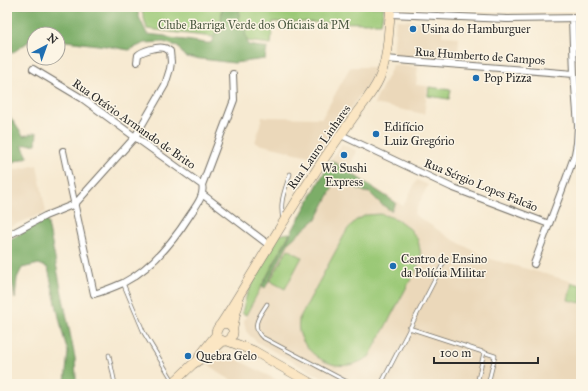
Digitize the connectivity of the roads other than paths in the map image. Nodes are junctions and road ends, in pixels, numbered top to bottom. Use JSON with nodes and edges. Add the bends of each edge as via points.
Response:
{"nodes":[{"id":1,"x":391,"y":11,"type":"edge"},
{"id":2,"x":572,"y":18,"type":"junction"},
{"id":3,"x":581,"y":18,"type":"edge"},
{"id":4,"x":385,"y":60,"type":"junction"},
{"id":5,"x":138,"y":62,"type":"dead end"},
{"id":6,"x":33,"y":69,"type":"dead end"},
{"id":7,"x":233,"y":74,"type":"dead end"},
{"id":8,"x":574,"y":74,"type":"junction"},
{"id":9,"x":341,"y":135,"type":"junction"},
{"id":10,"x":135,"y":137,"type":"junction"},
{"id":11,"x":63,"y":151,"type":"dead end"},
{"id":12,"x":290,"y":174,"type":"dead end"},
{"id":13,"x":202,"y":184,"type":"junction"},
{"id":14,"x":202,"y":194,"type":"junction"},
{"id":15,"x":75,"y":204,"type":"junction"},
{"id":16,"x":283,"y":222,"type":"junction"},
{"id":17,"x":549,"y":224,"type":"junction"},
{"id":18,"x":7,"y":236,"type":"edge"},
{"id":19,"x":269,"y":245,"type":"junction"},
{"id":20,"x":444,"y":262,"type":"dead end"},
{"id":21,"x":534,"y":264,"type":"dead end"},
{"id":22,"x":123,"y":283,"type":"junction"},
{"id":23,"x":241,"y":293,"type":"junction"},
{"id":24,"x":267,"y":304,"type":"dead end"},
{"id":25,"x":221,"y":324,"type":"junction"},
{"id":26,"x":409,"y":328,"type":"junction"},
{"id":27,"x":233,"y":330,"type":"junction"},
{"id":28,"x":222,"y":339,"type":"junction"},
{"id":29,"x":254,"y":351,"type":"junction"},
{"id":30,"x":484,"y":352,"type":"junction"},
{"id":31,"x":109,"y":355,"type":"dead end"},
{"id":32,"x":173,"y":383,"type":"edge"},
{"id":33,"x":115,"y":384,"type":"edge"},
{"id":34,"x":312,"y":384,"type":"edge"},
{"id":35,"x":351,"y":384,"type":"edge"},
{"id":36,"x":381,"y":384,"type":"edge"},
{"id":37,"x":477,"y":384,"type":"edge"},
{"id":38,"x":488,"y":384,"type":"edge"}],
"edges":[{"from":1,"to":2,"type":"street","via":[[507,19]]},
{"from":1,"to":4,"type":"main road","name":"Rua Lauro Linhares"},
{"from":2,"to":3,"type":"street"},
{"from":2,"to":8,"type":"street"},
{"from":4,"to":8,"type":"street","name":"Rua Humberto de Campos"},
{"from":4,"to":9,"type":"main road","name":"Rua Lauro Linhares","via":[[374,88]]},
{"from":5,"to":10,"type":"street","via":[[138,55],[142,52],[160,48],[170,51],[170,69],[165,85]]},
{"from":6,"to":10,"type":"street","name":"Rua Otávio Armando de Brito","via":[[83,99]]},
{"from":7,"to":13,"type":"street","via":[[234,100]]},
{"from":8,"to":17,"type":"street","via":[[577,143]]},
{"from":9,"to":16,"type":"main road","name":"Rua Lauro Linhares"},
{"from":9,"to":17,"type":"street","name":"Rua Sérgio Lopes Falcão","via":[[451,187]]},
{"from":10,"to":13,"type":"street","name":"Rua Otávio Armando de Brito"},
{"from":10,"to":15,"type":"street"},
{"from":11,"to":15,"type":"street"},
{"from":12,"to":16,"type":"lane","via":[[281,202]]},
{"from":13,"to":14,"type":"street"},
{"from":14,"to":19,"type":"street"},
{"from":14,"to":22,"type":"street","via":[[176,237],[146,268]]},
{"from":15,"to":18,"type":"street","via":[[44,216]]},
{"from":15,"to":22,"type":"street","via":[[94,294]]},
{"from":16,"to":19,"type":"main road","name":"Rua Lauro Linhares"},
{"from":17,"to":21,"type":"street"},
{"from":19,"to":23,"type":"main road","name":"Rua Lauro Linhares"},
{"from":20,"to":26,"type":"lane"},
{"from":22,"to":32,"type":"lane","via":[[144,333]]},
{"from":23,"to":25,"type":"main road","name":"Rua Lauro Linhares"},
{"from":23,"to":27,"type":"main road","name":"Rua Lauro Linhares"},
{"from":24,"to":35,"type":"lane","via":[[257,320],[257,332]]},
{"from":25,"to":27,"type":"main road","via":[[231,326]]},
{"from":25,"to":28,"type":"main road","via":[[216,331]]},
{"from":26,"to":30,"type":"lane"},
{"from":26,"to":36,"type":"lane"},
{"from":27,"to":28,"type":"main road","via":[[231,339]]},
{"from":27,"to":29,"type":"main road"},
{"from":28,"to":29,"type":"main road"},
{"from":28,"to":32,"type":"main road","via":[[211,352],[193,364]]},
{"from":29,"to":34,"type":"main road"},
{"from":30,"to":37,"type":"lane"},
{"from":30,"to":38,"type":"lane","via":[[495,356]]},
{"from":31,"to":33,"type":"lane"}]}
